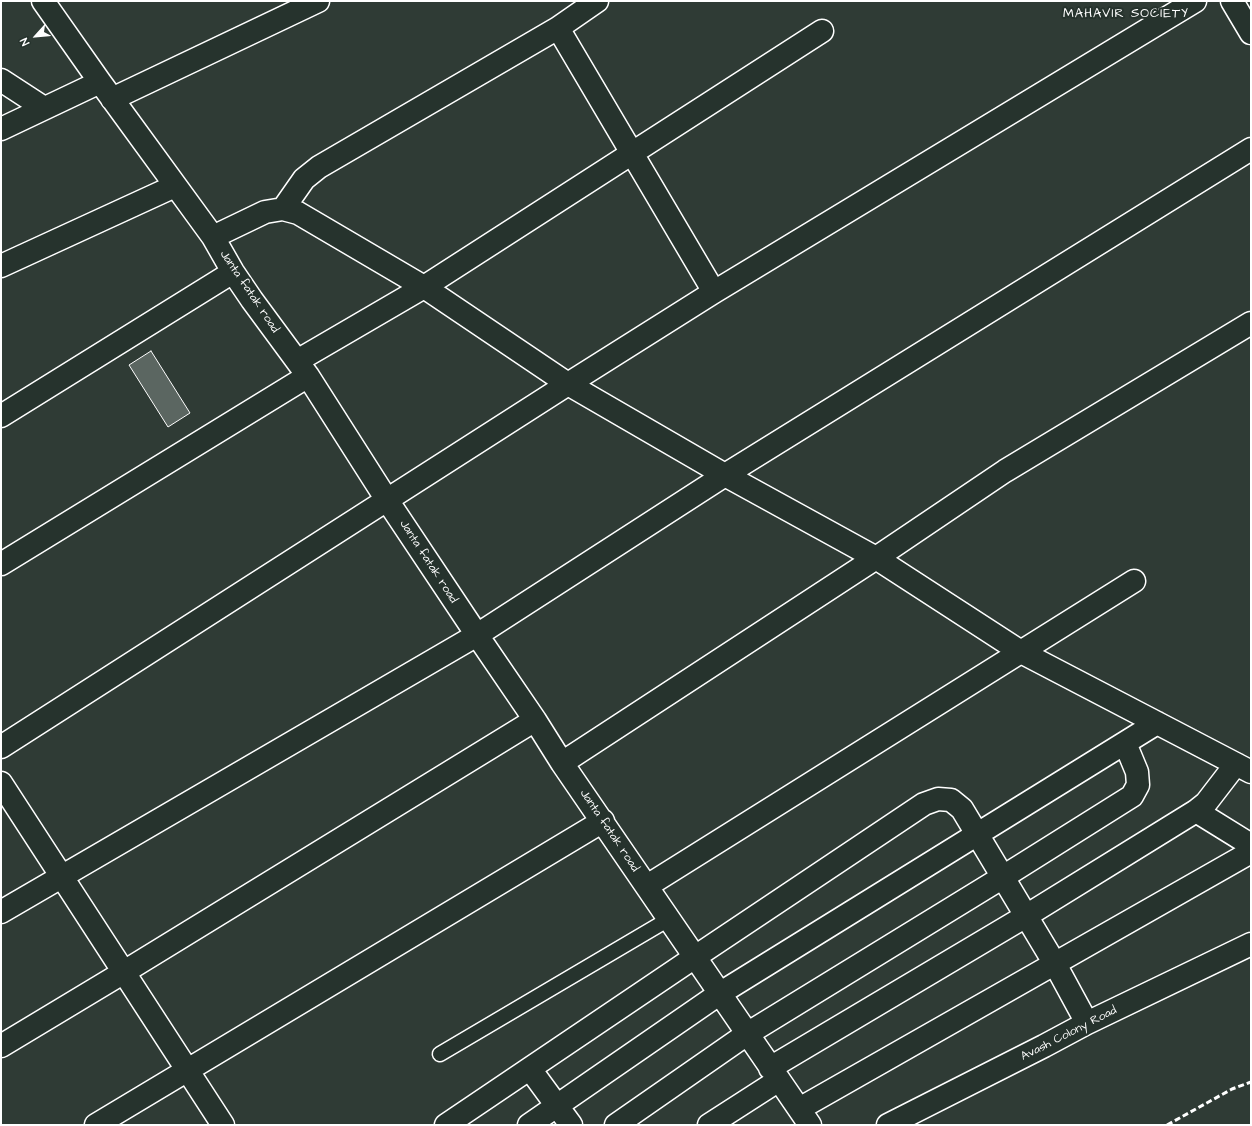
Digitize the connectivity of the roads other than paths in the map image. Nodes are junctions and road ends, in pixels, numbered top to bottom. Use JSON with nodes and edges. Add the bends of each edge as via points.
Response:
{"nodes":[{"id":1,"x":43,"y":1,"type":"edge"},
{"id":2,"x":318,"y":1,"type":"edge"},
{"id":3,"x":597,"y":1,"type":"edge"},
{"id":4,"x":1196,"y":1,"type":"edge"},
{"id":5,"x":1232,"y":1,"type":"edge"},
{"id":6,"x":558,"y":28,"type":"junction"},
{"id":7,"x":822,"y":31,"type":"dead end"},
{"id":8,"x":1251,"y":33,"type":"edge"},
{"id":9,"x":1,"y":80,"type":"edge"},
{"id":10,"x":106,"y":90,"type":"junction"},
{"id":11,"x":44,"y":108,"type":"junction"},
{"id":12,"x":1,"y":129,"type":"edge"},
{"id":13,"x":1251,"y":149,"type":"edge"},
{"id":14,"x":632,"y":153,"type":"junction"},
{"id":15,"x":175,"y":186,"type":"junction"},
{"id":16,"x":283,"y":209,"type":"junction"},
{"id":17,"x":213,"y":237,"type":"junction"},
{"id":18,"x":1,"y":266,"type":"edge"},
{"id":19,"x":234,"y":272,"type":"junction"},
{"id":20,"x":424,"y":287,"type":"junction"},
{"id":21,"x":714,"y":292,"type":"junction"},
{"id":22,"x":1251,"y":323,"type":"edge"},
{"id":23,"x":302,"y":369,"type":"junction"},
{"id":24,"x":568,"y":384,"type":"junction"},
{"id":25,"x":1,"y":416,"type":"edge"},
{"id":26,"x":725,"y":475,"type":"junction"},
{"id":27,"x":387,"y":500,"type":"junction"},
{"id":28,"x":876,"y":558,"type":"junction"},
{"id":29,"x":1,"y":564,"type":"edge"},
{"id":30,"x":1134,"y":581,"type":"dead end"},
{"id":31,"x":476,"y":635,"type":"junction"},
{"id":32,"x":1021,"y":652,"type":"junction"},
{"id":33,"x":535,"y":720,"type":"junction"},
{"id":34,"x":1157,"y":724,"type":"junction"},
{"id":35,"x":1126,"y":743,"type":"junction"},
{"id":36,"x":1,"y":747,"type":"edge"},
{"id":37,"x":562,"y":763,"type":"junction"},
{"id":38,"x":1243,"y":768,"type":"edge"},
{"id":39,"x":1,"y":782,"type":"edge"},
{"id":40,"x":1196,"y":811,"type":"junction"},
{"id":41,"x":603,"y":821,"type":"junction"},
{"id":42,"x":978,"y":835,"type":"junction"},
{"id":43,"x":1251,"y":845,"type":"edge"},
{"id":44,"x":1251,"y":852,"type":"edge"},
{"id":45,"x":62,"y":877,"type":"junction"},
{"id":46,"x":1003,"y":877,"type":"junction"},
{"id":47,"x":647,"y":886,"type":"junction"},
{"id":48,"x":1,"y":912,"type":"edge"},
{"id":49,"x":1026,"y":916,"type":"junction"},
{"id":50,"x":669,"y":918,"type":"junction"},
{"id":51,"x":1251,"y":944,"type":"edge"},
{"id":52,"x":695,"y":957,"type":"junction"},
{"id":53,"x":1055,"y":964,"type":"junction"},
{"id":54,"x":124,"y":972,"type":"junction"},
{"id":55,"x":719,"y":994,"type":"junction"},
{"id":56,"x":1087,"y":1023,"type":"junction"},
{"id":57,"x":747,"y":1034,"type":"junction"},
{"id":58,"x":1,"y":1046,"type":"edge"},
{"id":59,"x":440,"y":1054,"type":"dead end"},
{"id":60,"x":530,"y":1069,"type":"junction"},
{"id":61,"x":188,"y":1071,"type":"junction"},
{"id":62,"x":775,"y":1074,"type":"junction"},
{"id":63,"x":557,"y":1106,"type":"junction"},
{"id":64,"x":805,"y":1117,"type":"edge"},
{"id":65,"x":96,"y":1125,"type":"edge"},
{"id":66,"x":223,"y":1125,"type":"edge"},
{"id":67,"x":446,"y":1125,"type":"edge"},
{"id":68,"x":529,"y":1125,"type":"edge"},
{"id":69,"x":571,"y":1125,"type":"edge"},
{"id":70,"x":616,"y":1125,"type":"edge"},
{"id":71,"x":710,"y":1125,"type":"edge"},
{"id":72,"x":888,"y":1125,"type":"edge"}],
"edges":[{"from":1,"to":10,"type":"street","name":"Janta fatak road"},
{"from":2,"to":10,"type":"street"},
{"from":3,"to":6,"type":"street"},
{"from":4,"to":21,"type":"street"},
{"from":5,"to":8,"type":"street"},
{"from":6,"to":14,"type":"street"},
{"from":6,"to":16,"type":"street","via":[[319,168],[304,179]]},
{"from":7,"to":14,"type":"street"},
{"from":9,"to":11,"type":"street"},
{"from":10,"to":11,"type":"street"},
{"from":10,"to":15,"type":"street","name":"Janta fatak road"},
{"from":11,"to":12,"type":"street"},
{"from":13,"to":26,"type":"street"},
{"from":14,"to":20,"type":"street"},
{"from":14,"to":21,"type":"street"},
{"from":15,"to":17,"type":"street","name":"Janta fatak road"},
{"from":15,"to":18,"type":"street"},
{"from":16,"to":17,"type":"street","via":[[265,212]]},
{"from":16,"to":20,"type":"street","via":[[298,213]]},
{"from":17,"to":19,"type":"street","name":"Janta fatak road"},
{"from":19,"to":23,"type":"street","name":"Janta fatak road"},
{"from":19,"to":25,"type":"street"},
{"from":20,"to":23,"type":"street"},
{"from":20,"to":24,"type":"street"},
{"from":21,"to":24,"type":"street"},
{"from":22,"to":28,"type":"street","via":[[1005,471]]},
{"from":23,"to":27,"type":"street","name":"Janta fatak road"},
{"from":23,"to":29,"type":"street"},
{"from":24,"to":26,"type":"street"},
{"from":24,"to":27,"type":"street"},
{"from":26,"to":28,"type":"street"},
{"from":26,"to":31,"type":"street"},
{"from":27,"to":31,"type":"street","name":"Janta fatak road"},
{"from":27,"to":36,"type":"street"},
{"from":28,"to":32,"type":"street"},
{"from":28,"to":37,"type":"street"},
{"from":30,"to":32,"type":"street"},
{"from":31,"to":33,"type":"street","name":"Janta fatak road"},
{"from":31,"to":45,"type":"street"},
{"from":32,"to":34,"type":"street"},
{"from":32,"to":47,"type":"street"},
{"from":33,"to":37,"type":"street","name":"Janta fatak road"},
{"from":33,"to":54,"type":"street"},
{"from":34,"to":35,"type":"street"},
{"from":34,"to":38,"type":"street"},
{"from":35,"to":42,"type":"street"},
{"from":35,"to":46,"type":"street","via":[[1137,772],[1138,785],[1132,796]]},
{"from":37,"to":41,"type":"street","name":"Janta fatak road"},
{"from":38,"to":40,"type":"street"},
{"from":39,"to":45,"type":"street"},
{"from":40,"to":43,"type":"street"},
{"from":40,"to":49,"type":"street"},
{"from":41,"to":47,"type":"street","name":"Janta fatak road"},
{"from":41,"to":61,"type":"street"},
{"from":42,"to":46,"type":"street"},
{"from":42,"to":52,"type":"street","via":[[962,809],[951,800],[938,799],[924,804]]},
{"from":42,"to":55,"type":"street"},
{"from":44,"to":53,"type":"street"},
{"from":45,"to":48,"type":"street"},
{"from":45,"to":54,"type":"street"},
{"from":46,"to":49,"type":"street"},
{"from":46,"to":57,"type":"street"},
{"from":47,"to":50,"type":"street","name":"Janta fatak road"},
{"from":49,"to":53,"type":"street"},
{"from":49,"to":62,"type":"street"},
{"from":50,"to":52,"type":"street","name":"Janta fatak road"},
{"from":50,"to":59,"type":"lane"},
{"from":51,"to":56,"type":"street","name":"Avash Colony Road"},
{"from":52,"to":55,"type":"street","name":"Janta fatak road"},
{"from":52,"to":60,"type":"street"},
{"from":53,"to":56,"type":"street"},
{"from":53,"to":64,"type":"street"},
{"from":54,"to":58,"type":"street"},
{"from":54,"to":61,"type":"street"},
{"from":55,"to":57,"type":"street","name":"Janta fatak road"},
{"from":55,"to":63,"type":"street"},
{"from":56,"to":72,"type":"street","name":"Avash Colony Road"},
{"from":57,"to":62,"type":"street","name":"Janta fatak road"},
{"from":57,"to":70,"type":"street"},
{"from":60,"to":63,"type":"street"},
{"from":60,"to":67,"type":"street"},
{"from":61,"to":65,"type":"street"},
{"from":61,"to":66,"type":"street"},
{"from":62,"to":64,"type":"street","name":"Janta fatak road"},
{"from":62,"to":71,"type":"street"},
{"from":63,"to":68,"type":"street"},
{"from":63,"to":69,"type":"street"}]}
